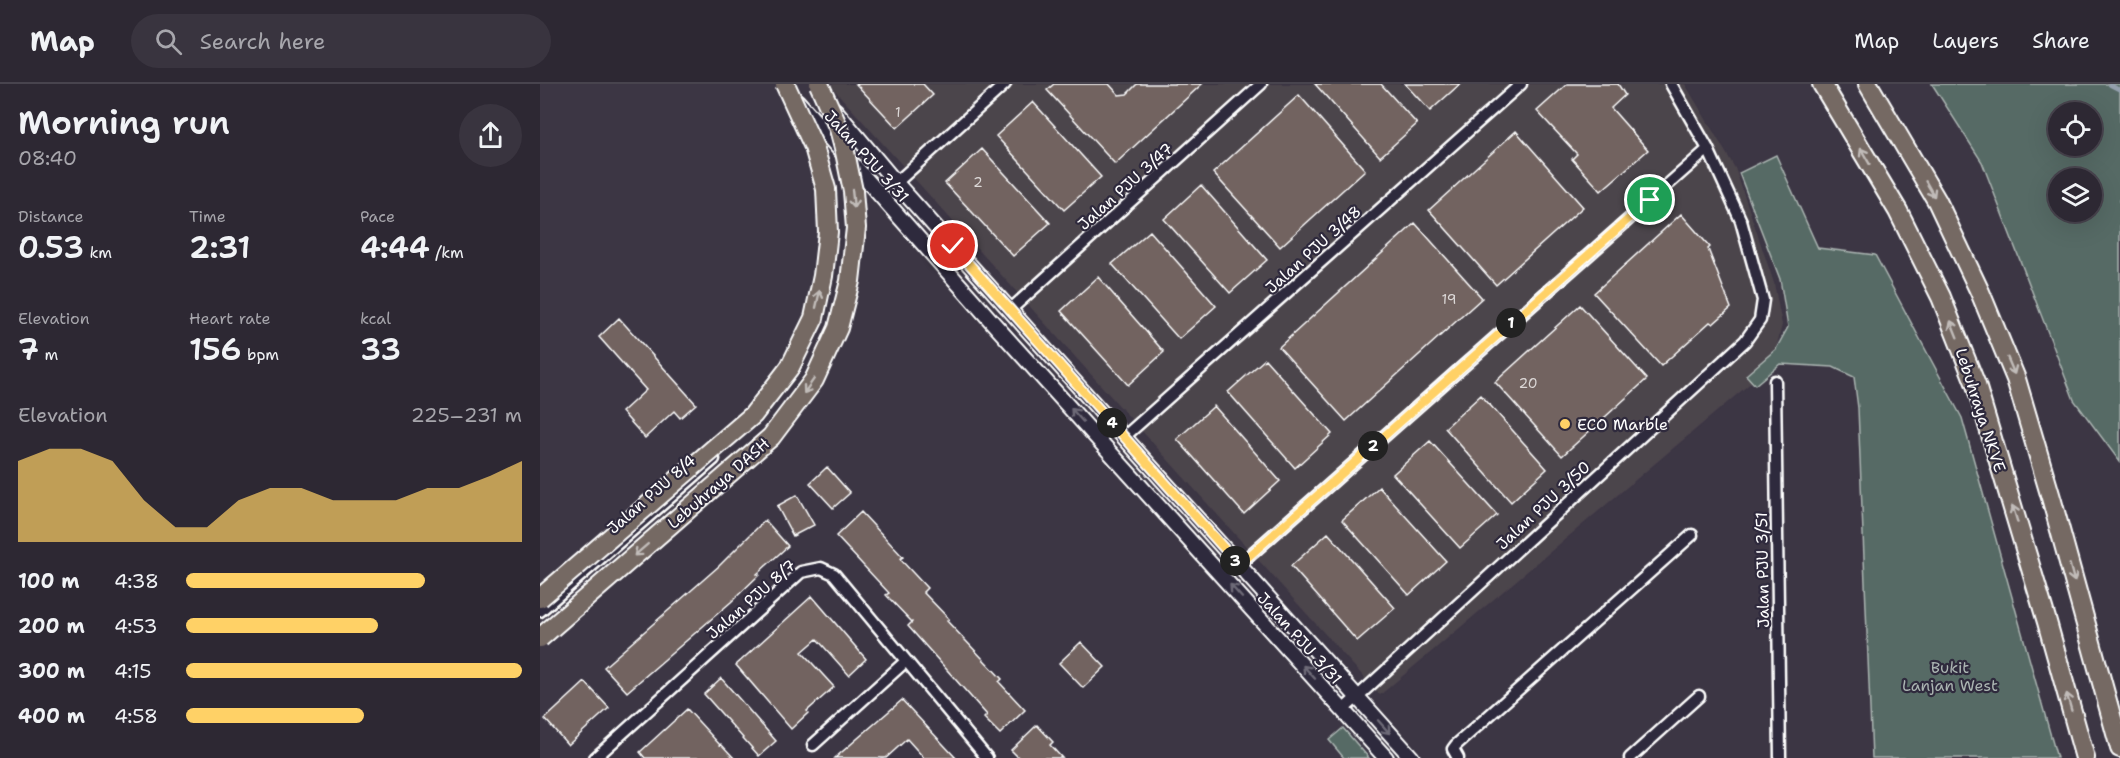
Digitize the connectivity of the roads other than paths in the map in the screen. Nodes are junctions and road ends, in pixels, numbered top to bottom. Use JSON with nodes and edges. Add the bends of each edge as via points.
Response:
{"nodes":[{"id":1,"x":783,"y":84,"type":"edge"},
{"id":2,"x":813,"y":84,"type":"edge"},
{"id":3,"x":819,"y":84,"type":"edge"},
{"id":4,"x":1005,"y":84,"type":"edge"},
{"id":5,"x":1261,"y":84,"type":"edge"},
{"id":6,"x":1521,"y":84,"type":"edge"},
{"id":7,"x":1671,"y":84,"type":"edge"},
{"id":8,"x":1822,"y":84,"type":"edge"},
{"id":9,"x":1868,"y":84,"type":"edge"},
{"id":10,"x":1708,"y":149,"type":"junction"},
{"id":11,"x":896,"y":183,"type":"junction"},
{"id":12,"x":1010,"y":310,"type":"junction"},
{"id":13,"x":1775,"y":381,"type":"dead end"},
{"id":14,"x":777,"y":395,"type":"dead end"},
{"id":15,"x":1124,"y":437,"type":"junction"},
{"id":16,"x":1692,"y":535,"type":"dead end"},
{"id":17,"x":1239,"y":565,"type":"junction"},
{"id":18,"x":540,"y":597,"type":"edge"},
{"id":19,"x":540,"y":611,"type":"edge"},
{"id":20,"x":540,"y":638,"type":"edge"},
{"id":21,"x":906,"y":661,"type":"junction"},
{"id":22,"x":1699,"y":696,"type":"dead end"},
{"id":23,"x":1357,"y":697,"type":"junction"},
{"id":24,"x":1343,"y":710,"type":"junction"},
{"id":25,"x":813,"y":745,"type":"dead end"},
{"id":26,"x":2120,"y":748,"type":"edge"},
{"id":27,"x":595,"y":758,"type":"edge"},
{"id":28,"x":987,"y":758,"type":"edge"},
{"id":29,"x":1386,"y":758,"type":"edge"},
{"id":30,"x":1412,"y":758,"type":"edge"},
{"id":31,"x":1458,"y":758,"type":"edge"},
{"id":32,"x":1630,"y":758,"type":"edge"},
{"id":33,"x":1779,"y":758,"type":"edge"},
{"id":34,"x":2085,"y":758,"type":"edge"}],
"edges":[{"from":18,"to":1,"type":"highway","name":"Lebuhraya DASH","one_way":true,"bridge":true,"via":[[753,415],[790,367],[814,318],[828,232],[826,189],[814,147]]},
{"from":24,"to":1,"type":"street","name":"Jalan PJU 3/31","one_way":true},
{"from":2,"to":11,"type":"street","name":"Jalan PJU 3/31"},
{"from":3,"to":20,"type":"highway","name":"Lebuhraya DASH","one_way":true,"bridge":true,"via":[[845,152],[856,228],[850,281],[838,328],[814,380],[771,437]]},
{"from":4,"to":11,"type":"street"},
{"from":5,"to":12,"type":"street","name":"Jalan PJU 3/47"},
{"from":6,"to":15,"type":"street","name":"Jalan PJU 3/48"},
{"from":7,"to":10,"type":"street"},
{"from":34,"to":8,"type":"highway","name":"Lebuhraya NKVE","one_way":true,"via":[[1976,385],[1941,297],[1898,211]]},
{"from":9,"to":26,"type":"highway","one_way":true,"via":[[1937,201],[2016,379]]},
{"from":10,"to":17,"type":"street"},
{"from":10,"to":23,"type":"street","name":"Jalan PJU 3/50","via":[[1741,221],[1763,300],[1760,320],[1745,340]]},
{"from":11,"to":12,"type":"street","name":"Jalan PJU 3/31"},
{"from":12,"to":15,"type":"street","name":"Jalan PJU 3/31"},
{"from":13,"to":33,"type":"street","name":"Jalan PJU 3/51"},
{"from":14,"to":19,"type":"street","name":"Jalan PJU 8/4","via":[[703,470]]},
{"from":15,"to":17,"type":"street","name":"Jalan PJU 3/31"},
{"from":16,"to":31,"type":"street","via":[[1456,745],[1453,749]]},
{"from":17,"to":23,"type":"street","name":"Jalan PJU 3/31"},
{"from":21,"to":25,"type":"street"},
{"from":21,"to":27,"type":"street","name":"Jalan PJU 8/7","via":[[834,574],[813,568],[801,572]]},
{"from":21,"to":28,"type":"street","name":"Jalan PJU 8/7"},
{"from":22,"to":32,"type":"street"},
{"from":23,"to":24,"type":"street","name":"Jalan PJU 3/50"},
{"from":23,"to":30,"type":"street","name":"Jalan PJU 3/31","one_way":true},
{"from":24,"to":29,"type":"street","name":"Jalan PJU 3/31"}]}
